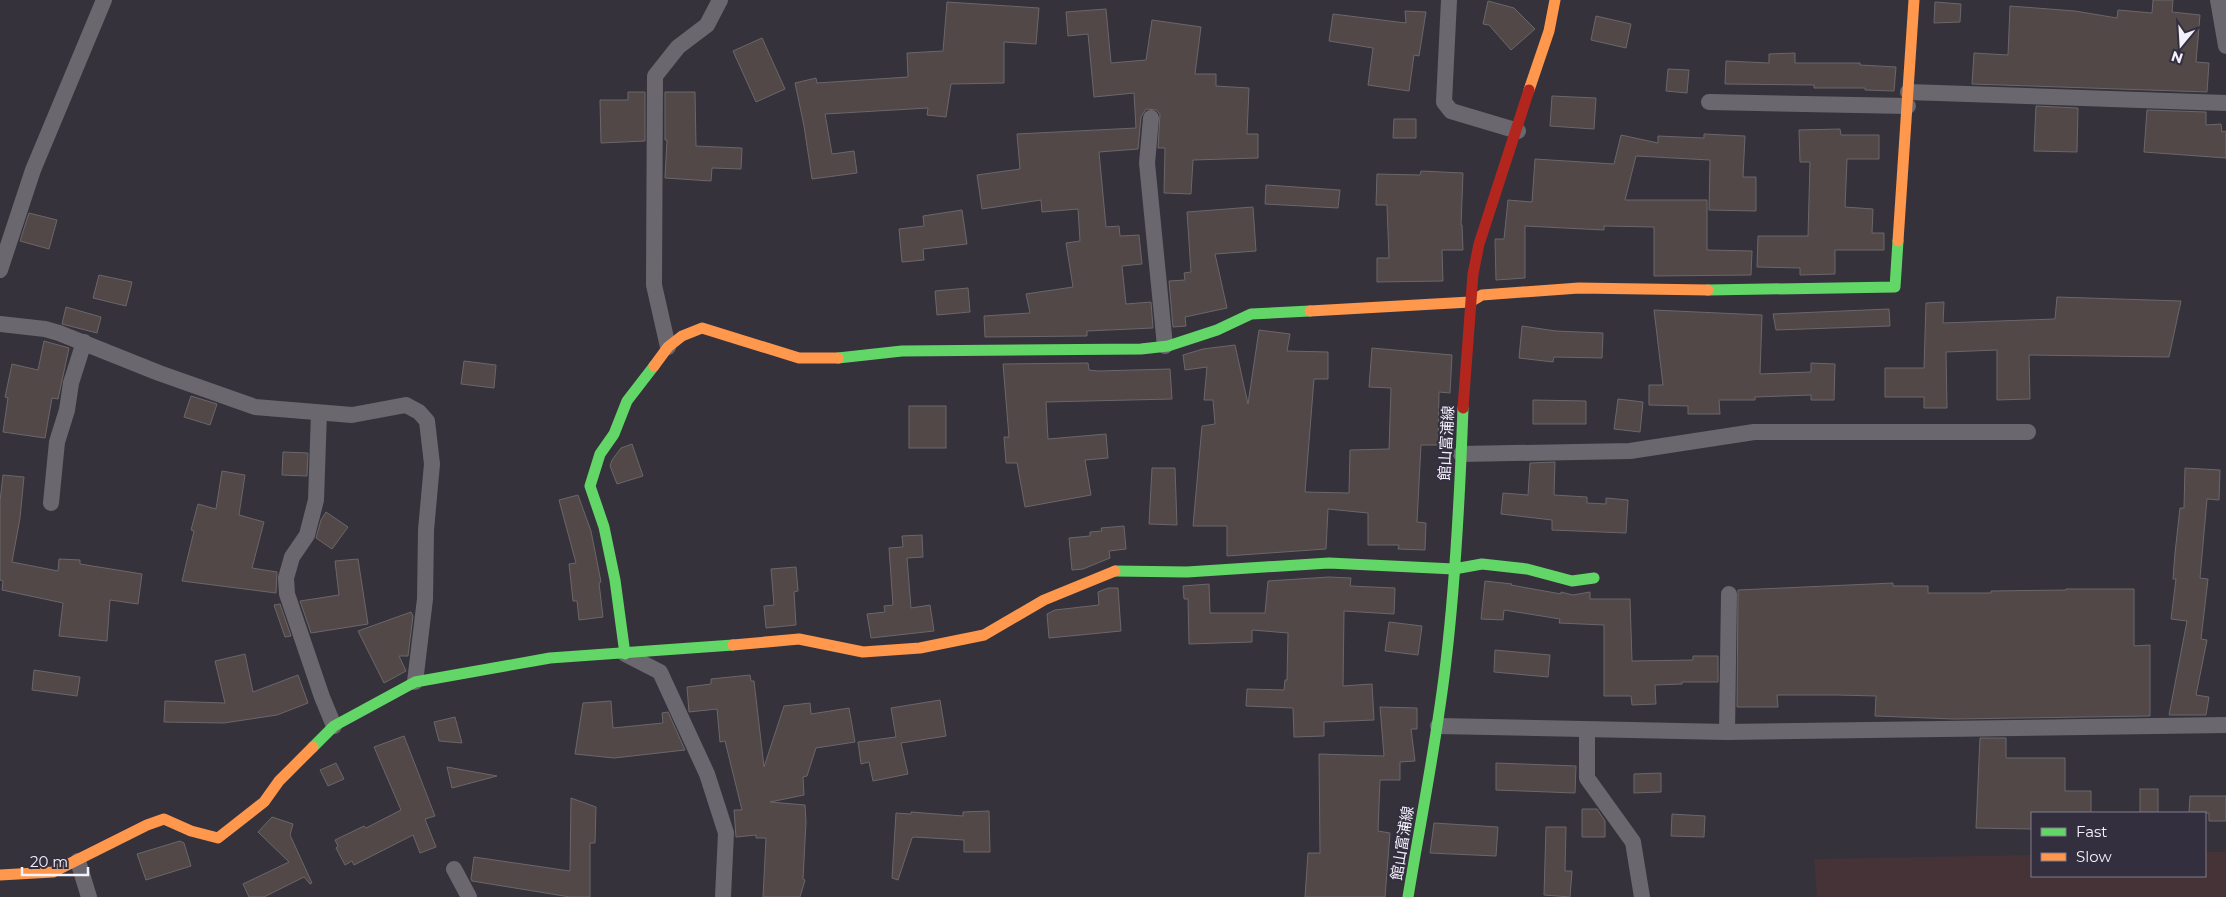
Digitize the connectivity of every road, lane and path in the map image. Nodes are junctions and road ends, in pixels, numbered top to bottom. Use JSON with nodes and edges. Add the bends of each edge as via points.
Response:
{"nodes":[{"id":1,"x":104,"y":0,"type":"edge"},
{"id":2,"x":720,"y":0,"type":"edge"},
{"id":3,"x":1449,"y":0,"type":"edge"},
{"id":4,"x":1555,"y":0,"type":"edge"},
{"id":5,"x":1914,"y":0,"type":"edge"},
{"id":6,"x":2218,"y":0,"type":"edge"},
{"id":7,"x":2226,"y":46,"type":"edge"},
{"id":8,"x":1908,"y":99,"type":"junction"},
{"id":9,"x":1709,"y":102,"type":"dead end"},
{"id":10,"x":2226,"y":103,"type":"edge"},
{"id":11,"x":1151,"y":118,"type":"dead end"},
{"id":12,"x":1518,"y":131,"type":"junction"},
{"id":13,"x":0,"y":270,"type":"edge"},
{"id":14,"x":1470,"y":302,"type":"junction"},
{"id":15,"x":0,"y":324,"type":"edge"},
{"id":16,"x":84,"y":342,"type":"junction"},
{"id":17,"x":1165,"y":346,"type":"junction"},
{"id":18,"x":668,"y":347,"type":"junction"},
{"id":19,"x":319,"y":413,"type":"junction"},
{"id":20,"x":2028,"y":432,"type":"dead end"},
{"id":21,"x":1461,"y":454,"type":"junction"},
{"id":22,"x":52,"y":503,"type":"dead end"},
{"id":23,"x":1454,"y":569,"type":"junction"},
{"id":24,"x":1594,"y":578,"type":"dead end"},
{"id":25,"x":1729,"y":594,"type":"dead end"},
{"id":26,"x":625,"y":654,"type":"junction"},
{"id":27,"x":415,"y":682,"type":"junction"},
{"id":28,"x":2226,"y":725,"type":"edge"},
{"id":29,"x":334,"y":726,"type":"junction"},
{"id":30,"x":1438,"y":726,"type":"junction"},
{"id":31,"x":1587,"y":730,"type":"junction"},
{"id":32,"x":1727,"y":732,"type":"junction"},
{"id":33,"x":78,"y":862,"type":"junction"},
{"id":34,"x":454,"y":869,"type":"dead end"},
{"id":35,"x":0,"y":875,"type":"edge"},
{"id":36,"x":89,"y":897,"type":"edge"},
{"id":37,"x":469,"y":897,"type":"edge"},
{"id":38,"x":723,"y":897,"type":"edge"},
{"id":39,"x":1408,"y":897,"type":"edge"},
{"id":40,"x":1642,"y":897,"type":"edge"}],
"edges":[{"from":1,"to":13,"type":"street","via":[[33,170]]},
{"from":2,"to":18,"type":"street","via":[[707,25],[678,47],[655,76],[654,285]]},
{"from":3,"to":12,"type":"street","via":[[1444,102],[1452,111]]},
{"from":4,"to":12,"type":"street","name":"館山富浦線"},
{"from":5,"to":8,"type":"street"},
{"from":6,"to":7,"type":"street"},
{"from":8,"to":9,"type":"street"},
{"from":8,"to":10,"type":"street"},
{"from":8,"to":14,"type":"street","via":[[1895,287],[1579,288],[1482,294]]},
{"from":11,"to":17,"type":"street","via":[[1146,163]]},
{"from":12,"to":14,"type":"street","name":"館山富浦線","via":[[1479,244]]},
{"from":14,"to":17,"type":"street","via":[[1251,314],[1217,330]]},
{"from":14,"to":21,"type":"street","name":"館山富浦線"},
{"from":15,"to":16,"type":"street","via":[[45,329]]},
{"from":16,"to":19,"type":"street","via":[[254,407]]},
{"from":16,"to":22,"type":"street","via":[[57,442]]},
{"from":17,"to":18,"type":"street","via":[[1141,349],[902,351],[837,358],[799,358],[702,328],[682,336]]},
{"from":18,"to":26,"type":"street","via":[[627,401],[614,434],[600,454],[590,486],[604,527]]},
{"from":19,"to":27,"type":"street","via":[[352,415],[406,405],[427,421],[432,464],[426,530],[426,599]]},
{"from":19,"to":29,"type":"street","via":[[316,500],[306,535],[292,557],[287,594]]},
{"from":20,"to":21,"type":"street","via":[[1754,432],[1630,451]]},
{"from":21,"to":23,"type":"street","name":"館山富浦線"},
{"from":23,"to":24,"type":"street","via":[[1482,564],[1527,569],[1572,581]]},
{"from":23,"to":26,"type":"street","via":[[1329,563],[1187,572],[1113,571],[1044,600],[984,635],[920,648],[863,652],[803,639]]},
{"from":23,"to":30,"type":"street","name":"館山富浦線","via":[[1451,627]]},
{"from":25,"to":32,"type":"street"},
{"from":26,"to":27,"type":"street","via":[[550,658]]},
{"from":26,"to":38,"type":"street","via":[[660,672],[707,774],[726,833]]},
{"from":27,"to":29,"type":"street"},
{"from":28,"to":32,"type":"street"},
{"from":29,"to":33,"type":"street","via":[[279,782],[264,802],[218,838],[164,819],[98,849]]},
{"from":30,"to":31,"type":"street"},
{"from":30,"to":39,"type":"street","name":"館山富浦線"},
{"from":31,"to":32,"type":"street"},
{"from":31,"to":40,"type":"street","via":[[1587,778],[1633,842]]},
{"from":33,"to":35,"type":"street","via":[[53,872]]},
{"from":33,"to":36,"type":"street"},
{"from":34,"to":37,"type":"street"}]}
